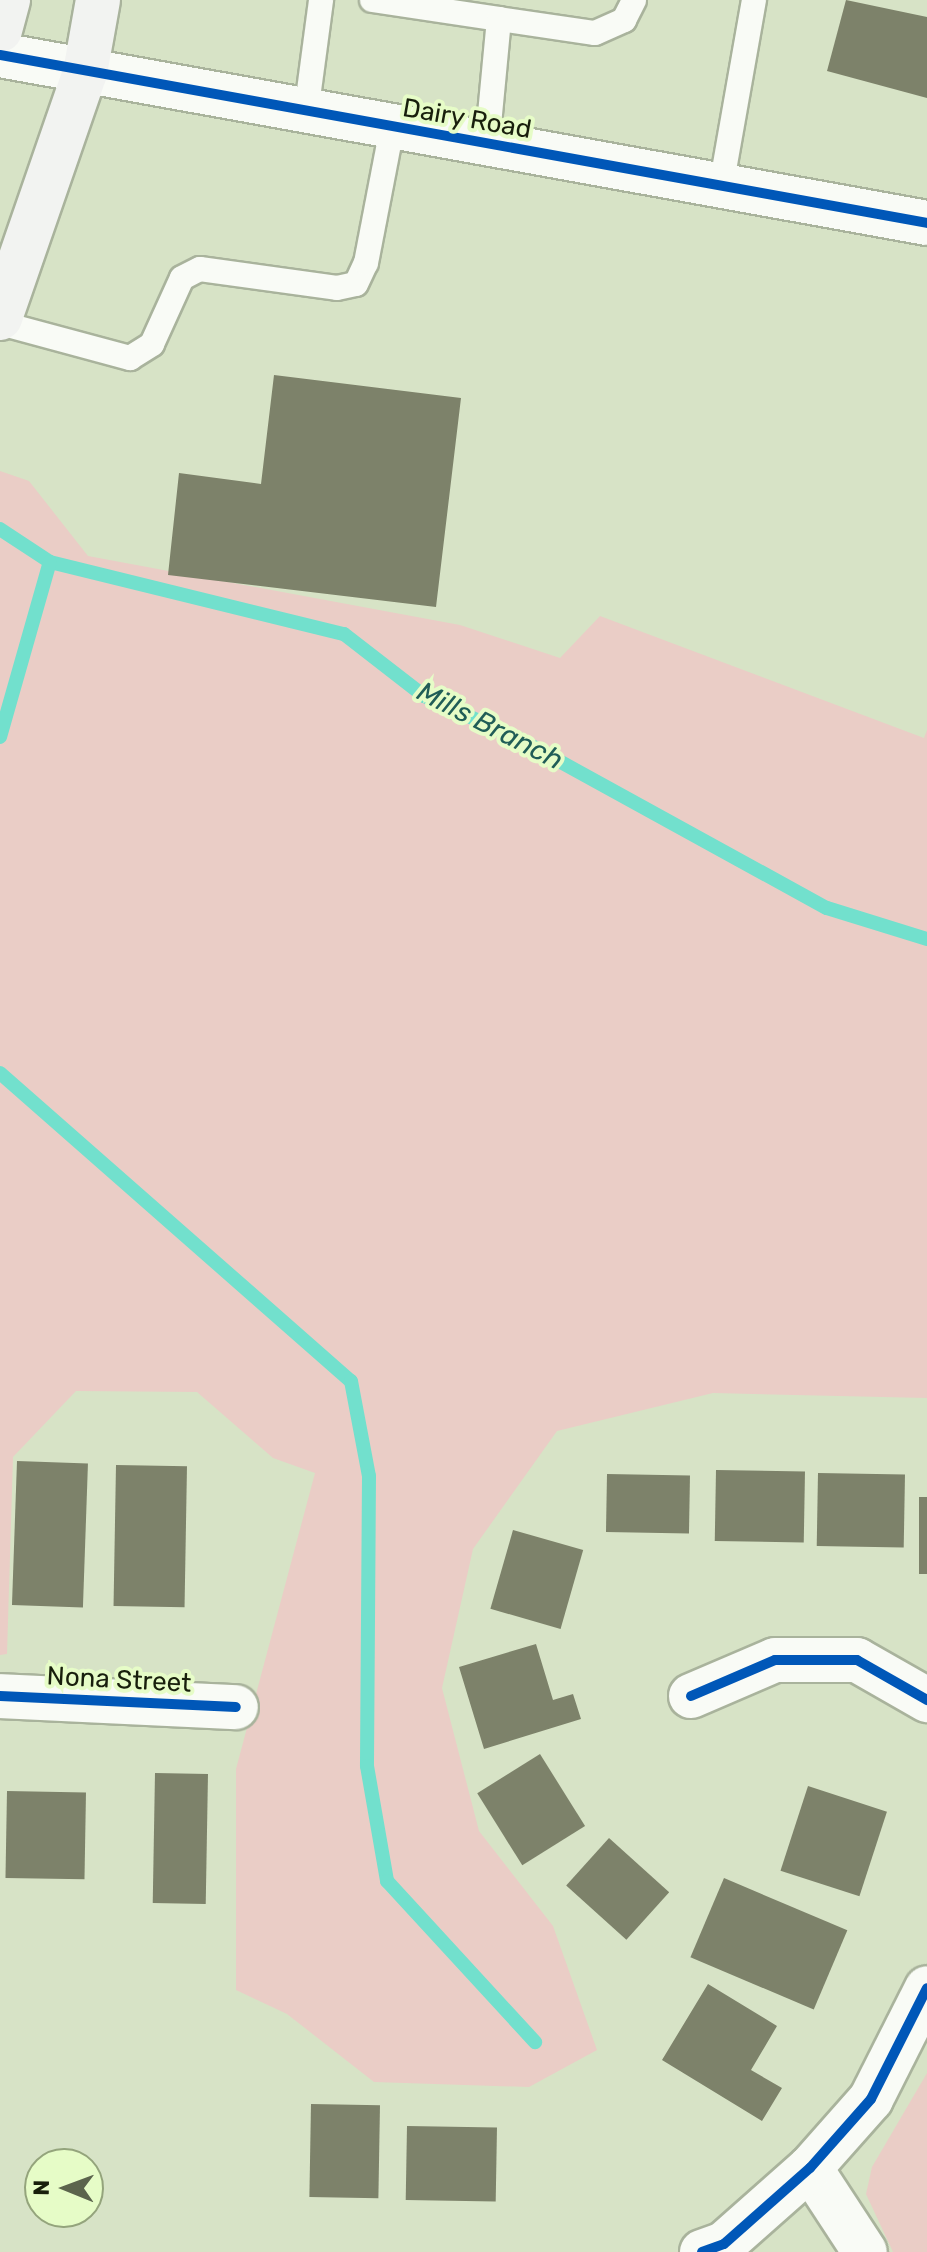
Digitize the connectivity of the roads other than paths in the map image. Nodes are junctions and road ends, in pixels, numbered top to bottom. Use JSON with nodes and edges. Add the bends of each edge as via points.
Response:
{"nodes":[{"id":1,"x":8,"y":0,"type":"edge"},
{"id":2,"x":98,"y":0,"type":"edge"},
{"id":3,"x":321,"y":0,"type":"edge"},
{"id":4,"x":634,"y":0,"type":"edge"},
{"id":5,"x":754,"y":0,"type":"edge"},
{"id":6,"x":385,"y":1,"type":"edge"},
{"id":7,"x":499,"y":19,"type":"junction"},
{"id":8,"x":0,"y":30,"type":"edge"},
{"id":9,"x":0,"y":55,"type":"edge"},
{"id":10,"x":85,"y":73,"type":"junction"},
{"id":11,"x":306,"y":113,"type":"junction"},
{"id":12,"x":392,"y":128,"type":"junction"},
{"id":13,"x":487,"y":145,"type":"junction"},
{"id":14,"x":721,"y":187,"type":"junction"},
{"id":15,"x":927,"y":223,"type":"edge"},
{"id":16,"x":0,"y":321,"type":"edge"},
{"id":17,"x":0,"y":1696,"type":"edge"},
{"id":18,"x":691,"y":1696,"type":"dead end"},
{"id":19,"x":927,"y":1700,"type":"edge"},
{"id":20,"x":236,"y":1707,"type":"dead end"},
{"id":21,"x":927,"y":1988,"type":"edge"},
{"id":22,"x":810,"y":2168,"type":"junction"},
{"id":23,"x":702,"y":2252,"type":"edge"},
{"id":24,"x":865,"y":2252,"type":"edge"}],
"edges":[{"from":1,"to":8,"type":"main road"},
{"from":2,"to":10,"type":"main road"},
{"from":3,"to":11,"type":"lane"},
{"from":4,"to":7,"type":"lane","via":[[624,20],[595,33]]},
{"from":5,"to":14,"type":"lane"},
{"from":6,"to":7,"type":"lane"},
{"from":7,"to":13,"type":"lane"},
{"from":9,"to":10,"type":"street","name":"Dairy Road"},
{"from":10,"to":11,"type":"street","name":"Dairy Road"},
{"from":10,"to":16,"type":"main road"},
{"from":11,"to":12,"type":"street","name":"Dairy Road"},
{"from":12,"to":13,"type":"street","name":"Dairy Road"},
{"from":12,"to":16,"type":"lane","via":[[366,263],[356,284],[337,288],[200,269],[182,278],[152,344],[130,358]]},
{"from":13,"to":14,"type":"street","name":"Dairy Road"},
{"from":14,"to":15,"type":"street","name":"Dairy Road"},
{"from":17,"to":20,"type":"street","name":"Nona Street"},
{"from":18,"to":19,"type":"street","via":[[775,1660],[857,1660]]},
{"from":21,"to":22,"type":"street","via":[[871,2099]]},
{"from":22,"to":23,"type":"street","via":[[724,2244]]},
{"from":22,"to":24,"type":"street"}]}
